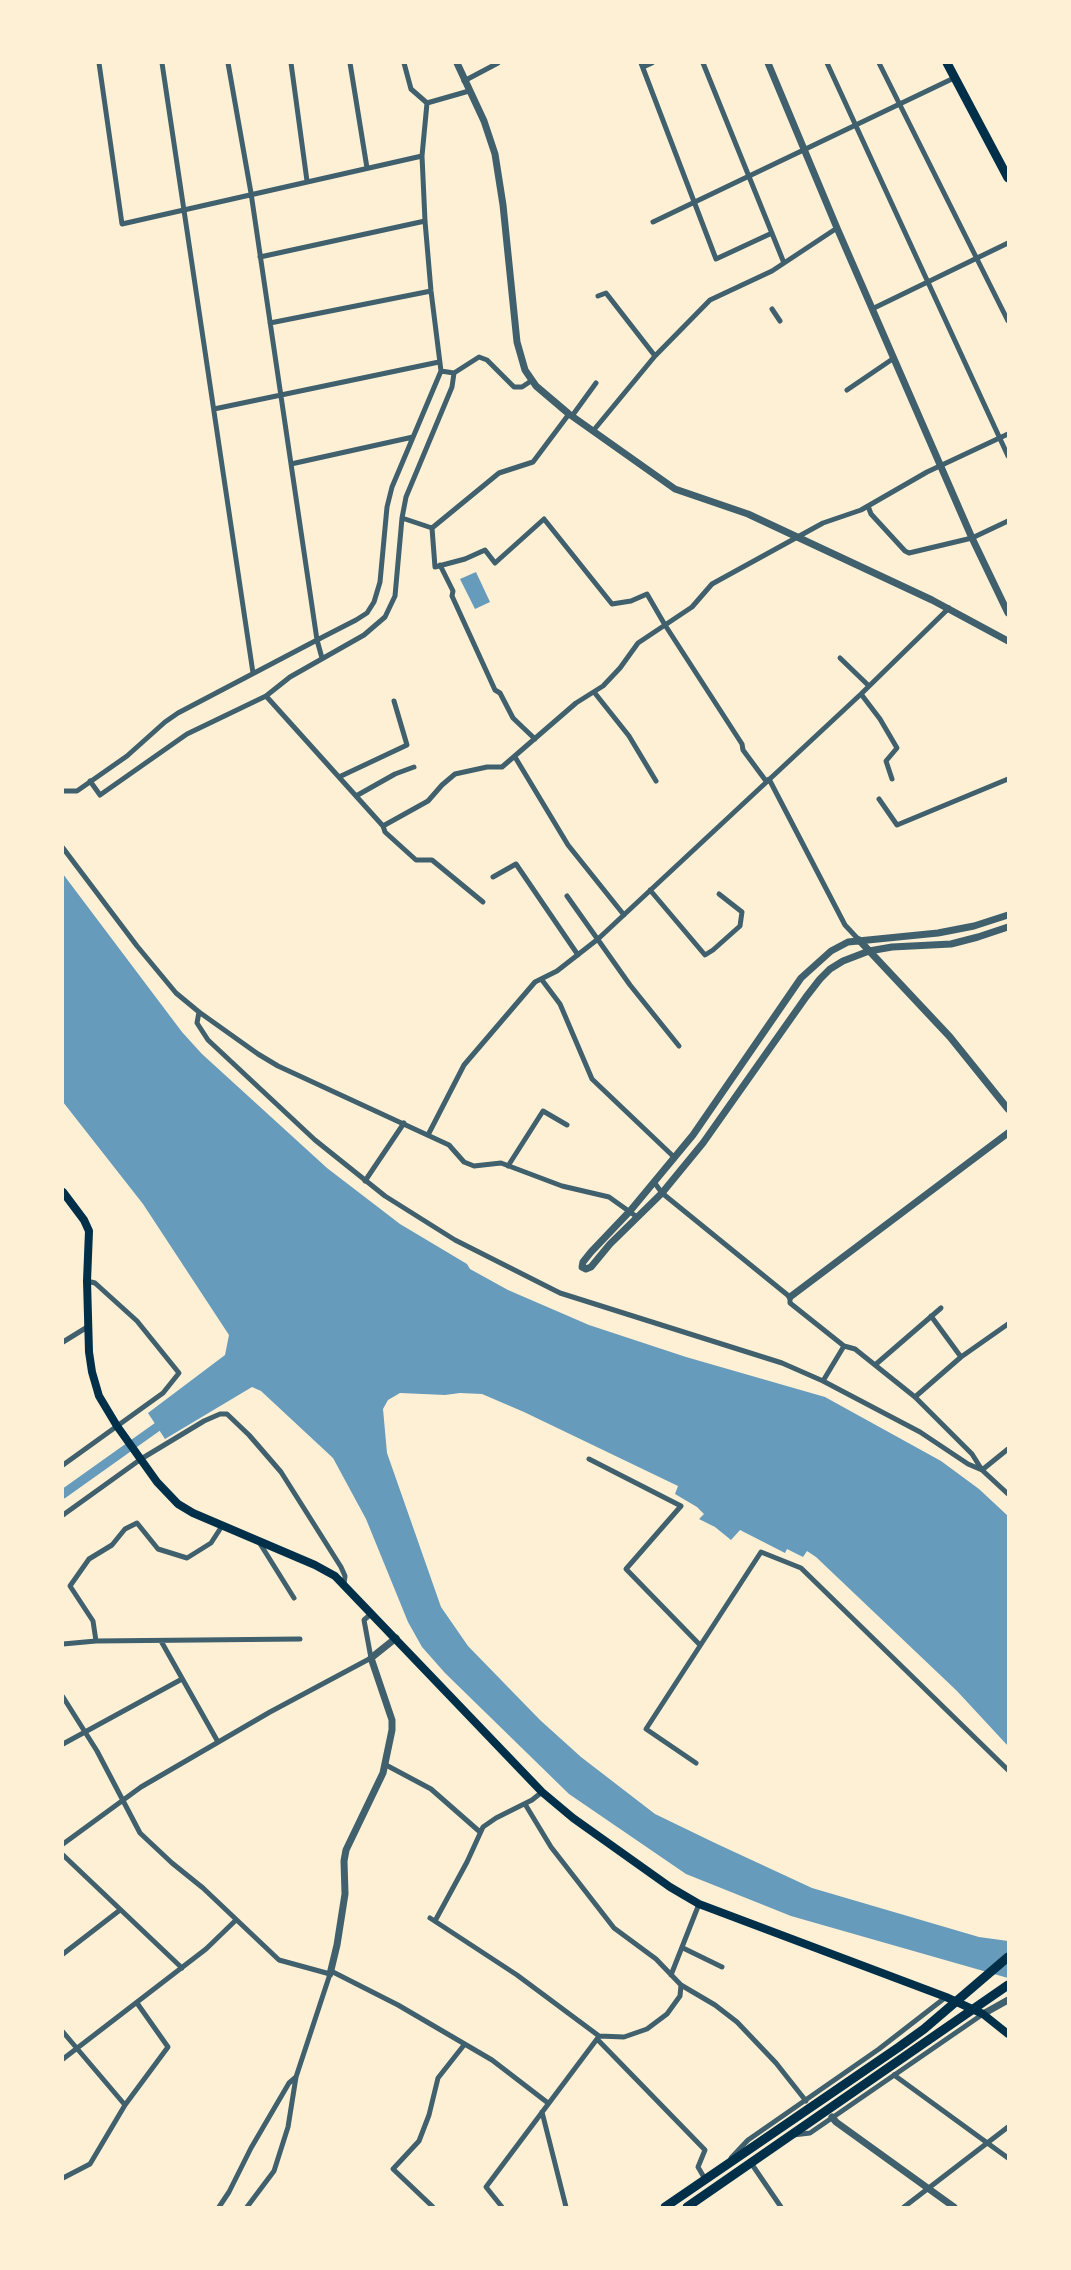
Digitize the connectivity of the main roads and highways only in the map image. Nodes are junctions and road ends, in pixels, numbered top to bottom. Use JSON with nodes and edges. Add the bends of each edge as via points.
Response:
{"nodes":[{"id":1,"x":946,"y":63,"type":"edge"},
{"id":2,"x":1008,"y":178,"type":"edge"},
{"id":3,"x":63,"y":1192,"type":"edge"},
{"id":4,"x":1008,"y":1957,"type":"edge"},
{"id":5,"x":1008,"y":1963,"type":"edge"},
{"id":6,"x":980,"y":1981,"type":"junction"},
{"id":7,"x":1008,"y":1983,"type":"edge"},
{"id":8,"x":1008,"y":2034,"type":"edge"},
{"id":9,"x":668,"y":2206,"type":"edge"},
{"id":10,"x":688,"y":2207,"type":"edge"}],
"edges":[{"from":1,"to":2,"type":"main road"},
{"from":3,"to":8,"type":"main road","via":[[89,1231],[88,1326],[96,1388],[118,1428],[178,1504],[315,1565],[344,1584],[542,1792],[670,1887],[699,1904],[946,1997],[983,2014]]},
{"from":4,"to":6,"type":"main road"},
{"from":5,"to":6,"type":"main road"},
{"from":6,"to":9,"type":"main road","via":[[924,2029]]},
{"from":7,"to":10,"type":"main road"}]}
